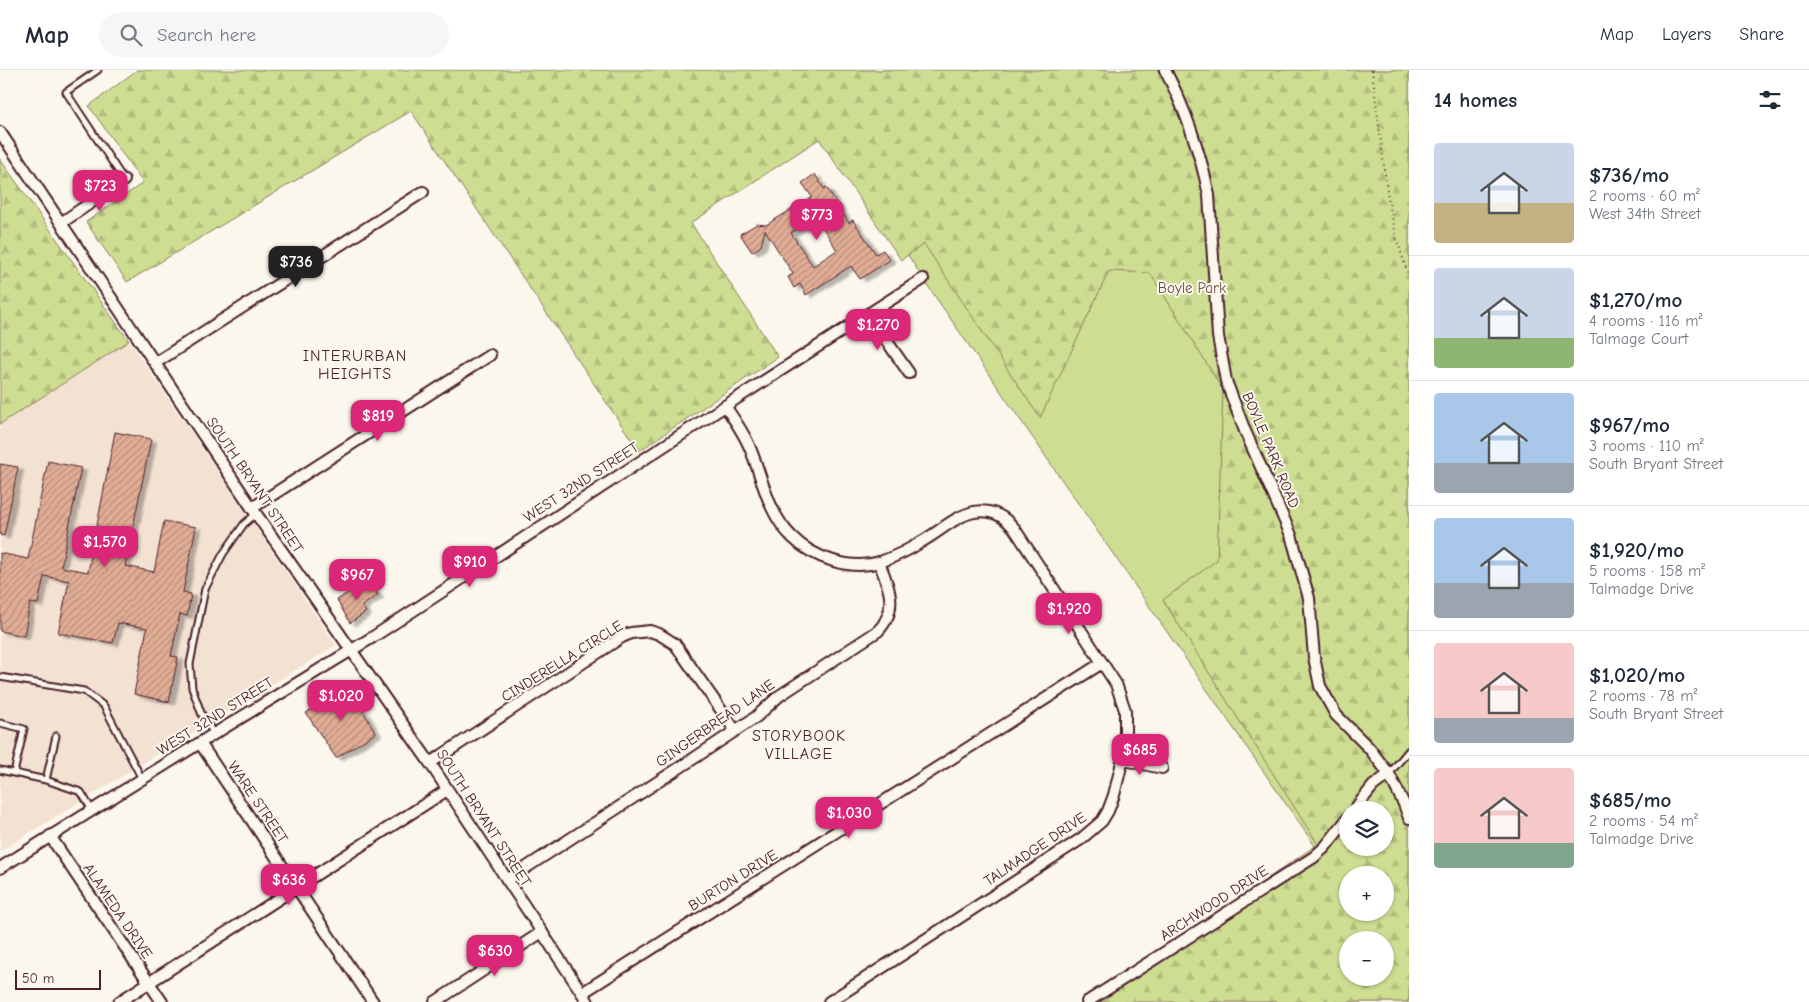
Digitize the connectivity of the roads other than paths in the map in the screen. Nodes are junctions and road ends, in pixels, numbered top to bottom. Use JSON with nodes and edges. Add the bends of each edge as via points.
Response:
{"nodes":[{"id":1,"x":98,"y":70,"type":"edge"},
{"id":2,"x":1164,"y":70,"type":"edge"},
{"id":3,"x":0,"y":132,"type":"edge"},
{"id":4,"x":124,"y":180,"type":"joint"},
{"id":5,"x":423,"y":192,"type":"dead end"},
{"id":6,"x":60,"y":223,"type":"junction"},
{"id":7,"x":923,"y":279,"type":"dead end"},
{"id":8,"x":868,"y":314,"type":"junction"},
{"id":9,"x":490,"y":355,"type":"dead end"},
{"id":10,"x":155,"y":363,"type":"junction"},
{"id":11,"x":909,"y":373,"type":"dead end"},
{"id":12,"x":725,"y":406,"type":"junction"},
{"id":13,"x":254,"y":511,"type":"junction"},
{"id":14,"x":879,"y":562,"type":"junction"},
{"id":15,"x":351,"y":649,"type":"junction"},
{"id":16,"x":1102,"y":663,"type":"junction"},
{"id":17,"x":0,"y":677,"type":"edge"},
{"id":18,"x":0,"y":723,"type":"edge"},
{"id":19,"x":735,"y":730,"type":"junction"},
{"id":20,"x":214,"y":734,"type":"junction"},
{"id":21,"x":56,"y":736,"type":"dead end"},
{"id":22,"x":200,"y":743,"type":"junction"},
{"id":23,"x":1409,"y":750,"type":"edge"},
{"id":24,"x":1124,"y":760,"type":"junction"},
{"id":25,"x":430,"y":764,"type":"junction"},
{"id":26,"x":1162,"y":768,"type":"dead end"},
{"id":27,"x":0,"y":770,"type":"edge"},
{"id":28,"x":14,"y":773,"type":"junction"},
{"id":29,"x":1389,"y":774,"type":"junction"},
{"id":30,"x":142,"y":779,"type":"junction"},
{"id":31,"x":46,"y":780,"type":"junction"},
{"id":32,"x":447,"y":790,"type":"junction"},
{"id":33,"x":1361,"y":801,"type":"edge"},
{"id":34,"x":92,"y":810,"type":"junction"},
{"id":35,"x":1409,"y":818,"type":"edge"},
{"id":36,"x":1339,"y":829,"type":"edge"},
{"id":37,"x":50,"y":836,"type":"junction"},
{"id":38,"x":0,"y":868,"type":"edge"},
{"id":39,"x":507,"y":880,"type":"junction"},
{"id":40,"x":296,"y":886,"type":"junction"},
{"id":41,"x":542,"y":932,"type":"junction"},
{"id":42,"x":149,"y":983,"type":"junction"},
{"id":43,"x":585,"y":998,"type":"edge"},
{"id":44,"x":119,"y":1002,"type":"edge"},
{"id":45,"x":162,"y":1002,"type":"edge"},
{"id":46,"x":373,"y":1002,"type":"edge"},
{"id":47,"x":435,"y":1002,"type":"edge"},
{"id":48,"x":829,"y":1002,"type":"edge"},
{"id":49,"x":1087,"y":1002,"type":"edge"}],
"edges":[{"from":1,"to":4,"type":"lane","via":[[66,92]]},
{"from":2,"to":29,"type":"street","name":"BOYLE PARK ROAD","via":[[1188,124],[1209,195],[1216,320],[1226,381],[1294,543],[1309,598],[1320,686],[1336,715]]},
{"from":3,"to":6,"type":"street","name":"SOUTH BRYANT STREET"},
{"from":4,"to":6,"type":"street"},
{"from":5,"to":10,"type":"street"},
{"from":6,"to":10,"type":"street","name":"SOUTH BRYANT STREET"},
{"from":7,"to":8,"type":"street","name":"WEST 32ND STREET"},
{"from":8,"to":11,"type":"street"},
{"from":8,"to":12,"type":"street","name":"WEST 32ND STREET"},
{"from":9,"to":13,"type":"street"},
{"from":10,"to":13,"type":"street","name":"SOUTH BRYANT STREET"},
{"from":12,"to":14,"type":"street","name":"TALMADGE DRIVE","via":[[750,448],[769,504],[792,538],[830,560],[858,564]]},
{"from":12,"to":15,"type":"street","name":"WEST 32ND STREET"},
{"from":13,"to":15,"type":"street","name":"SOUTH BRYANT STREET"},
{"from":13,"to":20,"type":"lane","via":[[223,554],[205,589],[190,664],[192,688],[202,715]]},
{"from":14,"to":16,"type":"street","name":"TALMADGE DRIVE","via":[[920,543],[966,514],[982,511],[997,514],[1014,528]]},
{"from":14,"to":19,"type":"street","name":"GINGERBREAD LANE","via":[[891,600],[884,625]]},
{"from":15,"to":20,"type":"street","name":"WEST 32ND STREET"},
{"from":15,"to":25,"type":"street","name":"SOUTH BRYANT STREET"},
{"from":16,"to":24,"type":"street","name":"TALMADGE DRIVE","via":[[1116,684],[1125,710]]},
{"from":16,"to":43,"type":"street","name":"BURTON DRIVE"},
{"from":17,"to":30,"type":"lane","via":[[84,691],[104,706]]},
{"from":18,"to":28,"type":"lane","via":[[24,729]]},
{"from":19,"to":25,"type":"street","name":"CINDERELLA CIRCLE","via":[[675,644],[659,634],[640,631],[622,637]]},
{"from":19,"to":39,"type":"street","name":"GINGERBREAD LANE"},
{"from":20,"to":22,"type":"street","name":"WEST 32ND STREET"},
{"from":21,"to":31,"type":"lane"},
{"from":22,"to":30,"type":"street","name":"WEST 32ND STREET"},
{"from":22,"to":40,"type":"street","name":"WARE STREET"},
{"from":23,"to":29,"type":"lane"},
{"from":24,"to":26,"type":"street"},
{"from":24,"to":48,"type":"street","name":"TALMADGE DRIVE","via":[[1108,811],[1093,830]]},
{"from":25,"to":32,"type":"street","name":"SOUTH BRYANT STREET"},
{"from":27,"to":28,"type":"lane"},
{"from":28,"to":31,"type":"lane"},
{"from":29,"to":33,"type":"street","via":[[1373,786]]},
{"from":29,"to":35,"type":"street","name":"BOYLE PARK ROAD"},
{"from":30,"to":34,"type":"street","name":"WEST 32ND STREET"},
{"from":31,"to":34,"type":"lane","via":[[81,792]]},
{"from":32,"to":39,"type":"street","name":"SOUTH BRYANT STREET"},
{"from":32,"to":40,"type":"street"},
{"from":34,"to":37,"type":"street","name":"WEST 32ND STREET"},
{"from":36,"to":49,"type":"street","name":"ARCHWOOD DRIVE","via":[[1314,856]]},
{"from":37,"to":38,"type":"street","name":"WEST 32ND STREET"},
{"from":37,"to":42,"type":"street","name":"ALAMEDA DRIVE"},
{"from":39,"to":41,"type":"street","name":"SOUTH BRYANT STREET"},
{"from":40,"to":42,"type":"street"},
{"from":40,"to":46,"type":"street","name":"WARE STREET"},
{"from":41,"to":43,"type":"street","name":"SOUTH BRYANT STREET"},
{"from":41,"to":47,"type":"street"},
{"from":42,"to":44,"type":"street"},
{"from":42,"to":45,"type":"street","name":"ALAMEDA DRIVE"}]}
